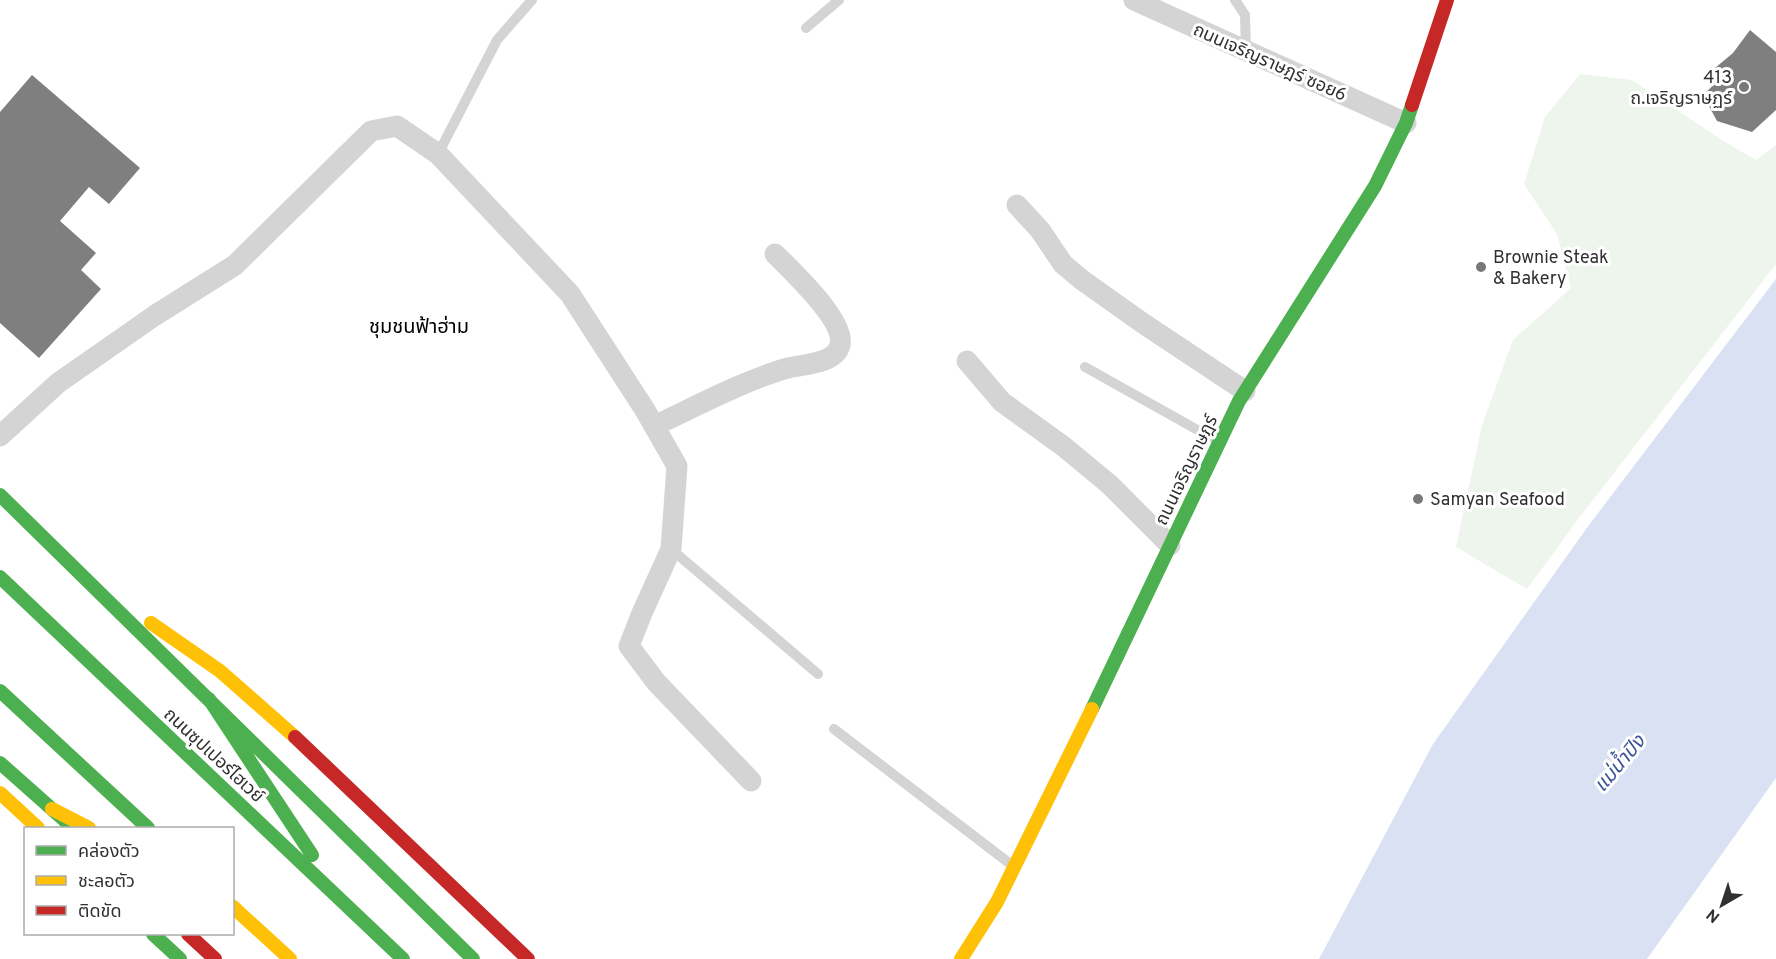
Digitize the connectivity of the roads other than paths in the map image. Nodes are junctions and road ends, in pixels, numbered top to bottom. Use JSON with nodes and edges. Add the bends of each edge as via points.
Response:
{"nodes":[{"id":1,"x":532,"y":0,"type":"edge"},
{"id":2,"x":839,"y":0,"type":"edge"},
{"id":3,"x":1134,"y":0,"type":"edge"},
{"id":4,"x":1235,"y":0,"type":"edge"},
{"id":5,"x":1447,"y":0,"type":"edge"},
{"id":6,"x":806,"y":28,"type":"dead end"},
{"id":7,"x":1245,"y":51,"type":"junction"},
{"id":8,"x":1406,"y":123,"type":"junction"},
{"id":9,"x":438,"y":154,"type":"junction"},
{"id":10,"x":1017,"y":205,"type":"dead end"},
{"id":11,"x":775,"y":254,"type":"dead end"},
{"id":12,"x":967,"y":361,"type":"dead end"},
{"id":13,"x":1084,"y":368,"type":"dead end"},
{"id":14,"x":1245,"y":391,"type":"junction"},
{"id":15,"x":654,"y":426,"type":"junction"},
{"id":16,"x":0,"y":436,"type":"edge"},
{"id":17,"x":1219,"y":442,"type":"junction"},
{"id":18,"x":0,"y":495,"type":"edge"},
{"id":19,"x":1170,"y":545,"type":"junction"},
{"id":20,"x":671,"y":549,"type":"junction"},
{"id":21,"x":0,"y":577,"type":"edge"},
{"id":22,"x":87,"y":580,"type":"junction"},
{"id":23,"x":818,"y":674,"type":"dead end"},
{"id":24,"x":0,"y":691,"type":"edge"},
{"id":25,"x":209,"y":699,"type":"junction"},
{"id":26,"x":834,"y":729,"type":"dead end"},
{"id":27,"x":0,"y":763,"type":"edge"},
{"id":28,"x":751,"y":781,"type":"dead end"},
{"id":29,"x":0,"y":793,"type":"edge"},
{"id":30,"x":52,"y":809,"type":"junction"},
{"id":31,"x":37,"y":827,"type":"edge"},
{"id":32,"x":72,"y":827,"type":"edge"},
{"id":33,"x":87,"y":827,"type":"edge"},
{"id":34,"x":147,"y":827,"type":"edge"},
{"id":35,"x":1015,"y":867,"type":"junction"},
{"id":36,"x":343,"y":903,"type":"junction"},
{"id":37,"x":234,"y":908,"type":"edge"},
{"id":38,"x":155,"y":935,"type":"edge"},
{"id":39,"x":190,"y":935,"type":"edge"},
{"id":40,"x":180,"y":959,"type":"edge"},
{"id":41,"x":215,"y":959,"type":"edge"},
{"id":42,"x":290,"y":959,"type":"edge"},
{"id":43,"x":403,"y":959,"type":"edge"},
{"id":44,"x":472,"y":959,"type":"edge"},
{"id":45,"x":528,"y":959,"type":"edge"},
{"id":46,"x":961,"y":959,"type":"edge"}],
"edges":[{"from":1,"to":9,"type":"lane","via":[[497,40]]},
{"from":2,"to":6,"type":"lane"},
{"from":3,"to":7,"type":"street","name":"ถนนเจริญราษฎร์ ซอย6"},
{"from":4,"to":7,"type":"lane","via":[[1245,15]]},
{"from":5,"to":8,"type":"main road","name":"ถนนเจริญราษฎร์"},
{"from":7,"to":8,"type":"street","name":"ถนนเจริญราษฎร์ ซอย6"},
{"from":8,"to":14,"type":"main road","name":"ถนนเจริญราษฎร์","via":[[1375,186]]},
{"from":9,"to":15,"type":"street","via":[[570,294]]},
{"from":9,"to":16,"type":"street","via":[[397,126],[371,131],[235,265],[58,383]]},
{"from":10,"to":14,"type":"street","via":[[1063,264],[1082,280]]},
{"from":11,"to":15,"type":"street","via":[[834,322],[840,340],[836,352],[755,380]]},
{"from":12,"to":19,"type":"street","via":[[1002,402],[1102,478]]},
{"from":13,"to":17,"type":"lane"},
{"from":14,"to":17,"type":"main road","name":"ถนนเจริญราษฎร์"},
{"from":15,"to":20,"type":"street","via":[[677,466]]},
{"from":17,"to":19,"type":"main road","name":"ถนนเจริญราษฎร์"},
{"from":18,"to":22,"type":"main road"},
{"from":19,"to":35,"type":"main road","name":"ถนนเจริญราษฎร์"},
{"from":20,"to":23,"type":"lane"},
{"from":20,"to":28,"type":"street","via":[[629,646],[656,682]]},
{"from":21,"to":36,"type":"main road","name":"ถนนซุปเปอร์ไฮเวย์"},
{"from":22,"to":25,"type":"main road"},
{"from":22,"to":45,"type":"main road","via":[[220,671],[268,712]]},
{"from":24,"to":34,"type":"main road"},
{"from":25,"to":36,"type":"main road"},
{"from":25,"to":44,"type":"main road"},
{"from":26,"to":35,"type":"lane"},
{"from":27,"to":30,"type":"main road"},
{"from":29,"to":31,"type":"main road"},
{"from":30,"to":32,"type":"main road"},
{"from":30,"to":33,"type":"main road"},
{"from":35,"to":46,"type":"main road","name":"ถนนเจริญราษฎร์"},
{"from":36,"to":43,"type":"main road","name":"ถนนซุปเปอร์ไฮเวย์"},
{"from":37,"to":42,"type":"main road"},
{"from":38,"to":40,"type":"main road"},
{"from":39,"to":41,"type":"main road"}]}
